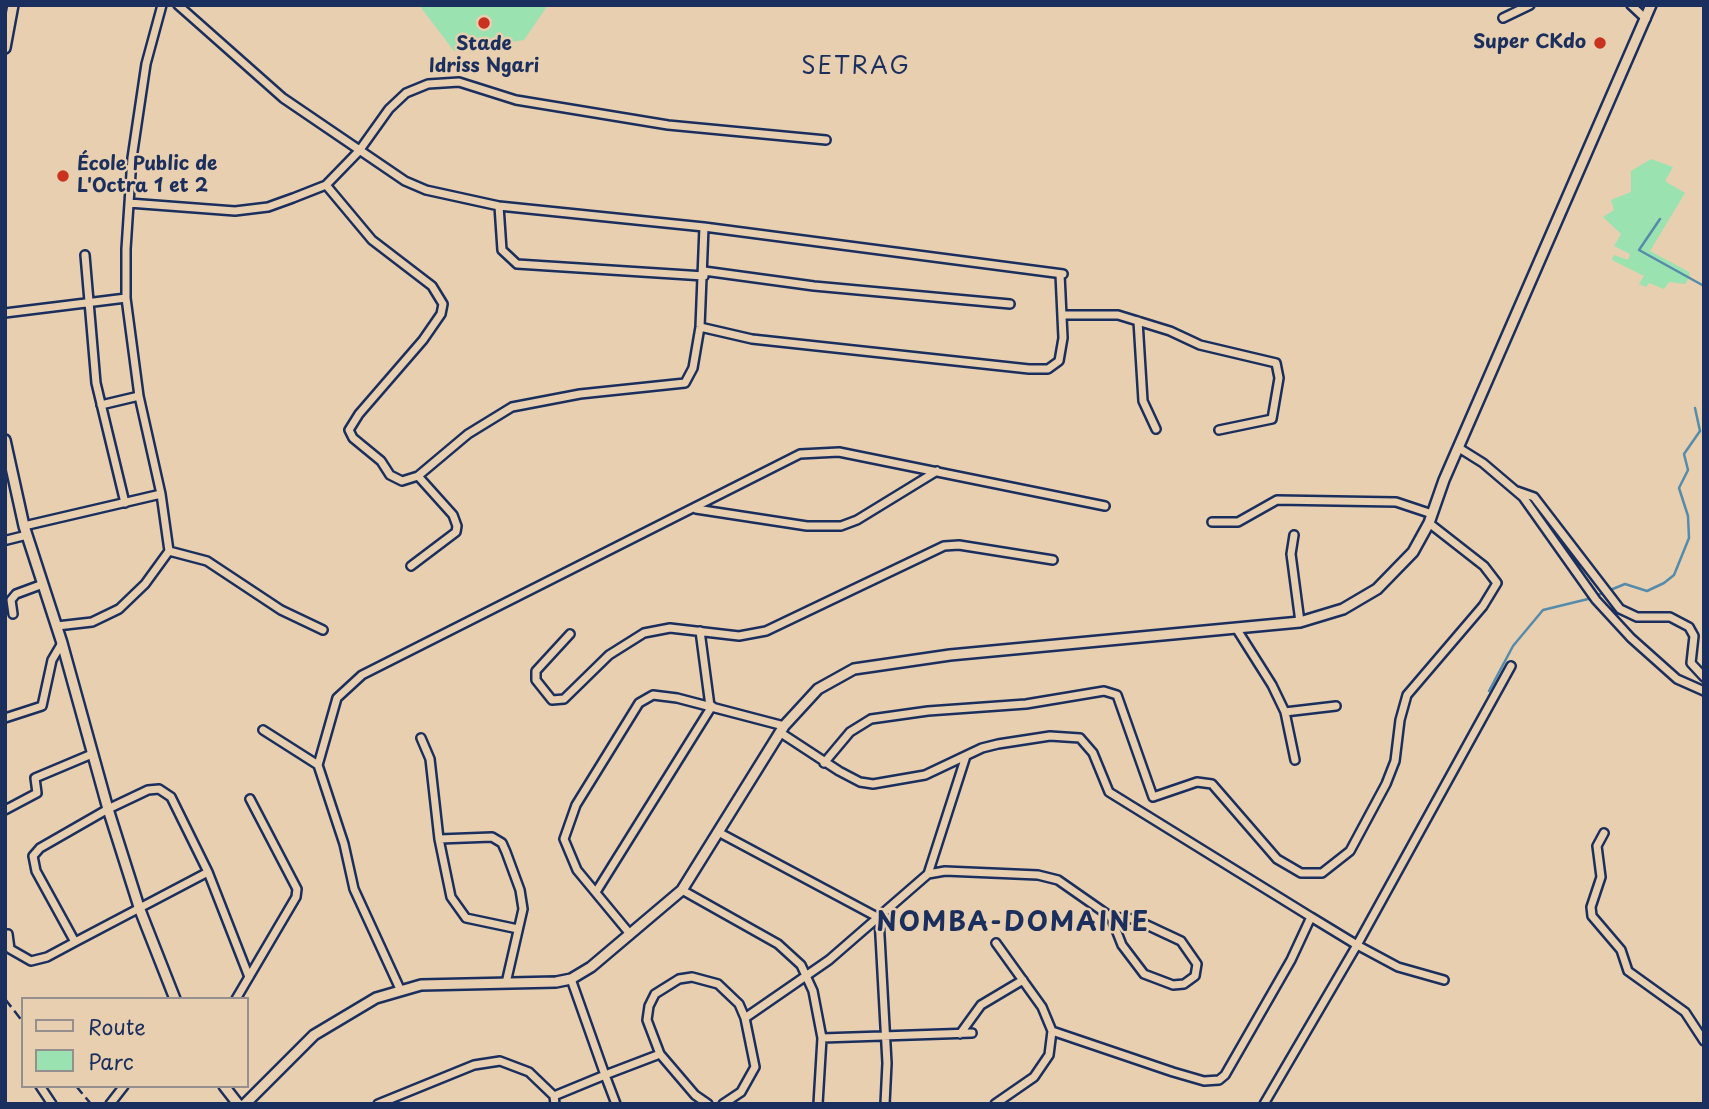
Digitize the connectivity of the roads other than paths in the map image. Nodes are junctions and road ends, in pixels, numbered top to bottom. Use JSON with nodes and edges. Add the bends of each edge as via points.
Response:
{"nodes":[{"id":1,"x":13,"y":5,"type":"edge"},
{"id":2,"x":162,"y":5,"type":"edge"},
{"id":3,"x":178,"y":5,"type":"edge"},
{"id":4,"x":1530,"y":5,"type":"edge"},
{"id":5,"x":1631,"y":5,"type":"edge"},
{"id":6,"x":1651,"y":10,"type":"edge"},
{"id":7,"x":1503,"y":18,"type":"dead end"},
{"id":8,"x":5,"y":48,"type":"edge"},
{"id":9,"x":826,"y":140,"type":"dead end"},
{"id":10,"x":359,"y":151,"type":"junction"},
{"id":11,"x":326,"y":185,"type":"junction"},
{"id":12,"x":129,"y":203,"type":"junction"},
{"id":13,"x":499,"y":206,"type":"junction"},
{"id":14,"x":704,"y":227,"type":"junction"},
{"id":15,"x":85,"y":255,"type":"dead end"},
{"id":16,"x":704,"y":273,"type":"junction"},
{"id":17,"x":126,"y":298,"type":"junction"},
{"id":18,"x":88,"y":303,"type":"junction"},
{"id":19,"x":1010,"y":304,"type":"dead end"},
{"id":20,"x":5,"y":313,"type":"edge"},
{"id":21,"x":1063,"y":315,"type":"junction"},
{"id":22,"x":1138,"y":321,"type":"junction"},
{"id":23,"x":701,"y":327,"type":"junction"},
{"id":24,"x":139,"y":396,"type":"junction"},
{"id":25,"x":101,"y":405,"type":"junction"},
{"id":26,"x":1156,"y":429,"type":"dead end"},
{"id":27,"x":1219,"y":430,"type":"dead end"},
{"id":28,"x":5,"y":440,"type":"edge"},
{"id":29,"x":1459,"y":448,"type":"junction"},
{"id":30,"x":937,"y":471,"type":"junction"},
{"id":31,"x":418,"y":476,"type":"junction"},
{"id":32,"x":1516,"y":490,"type":"junction"},
{"id":33,"x":161,"y":494,"type":"junction"},
{"id":34,"x":125,"y":503,"type":"junction"},
{"id":35,"x":1105,"y":506,"type":"dead end"},
{"id":36,"x":696,"y":509,"type":"junction"},
{"id":37,"x":1431,"y":519,"type":"junction"},
{"id":38,"x":1212,"y":522,"type":"dead end"},
{"id":39,"x":26,"y":530,"type":"junction"},
{"id":40,"x":1294,"y":535,"type":"dead end"},
{"id":41,"x":6,"y":540,"type":"edge"},
{"id":42,"x":169,"y":551,"type":"junction"},
{"id":43,"x":1053,"y":560,"type":"dead end"},
{"id":44,"x":411,"y":566,"type":"dead end"},
{"id":45,"x":43,"y":584,"type":"junction"},
{"id":46,"x":13,"y":614,"type":"dead end"},
{"id":47,"x":1300,"y":622,"type":"junction"},
{"id":48,"x":57,"y":626,"type":"junction"},
{"id":49,"x":1236,"y":628,"type":"junction"},
{"id":50,"x":323,"y":630,"type":"dead end"},
{"id":51,"x":700,"y":631,"type":"junction"},
{"id":52,"x":570,"y":635,"type":"dead end"},
{"id":53,"x":62,"y":643,"type":"junction"},
{"id":54,"x":1511,"y":666,"type":"dead end"},
{"id":55,"x":1704,"y":677,"type":"edge"},
{"id":56,"x":1704,"y":691,"type":"edge"},
{"id":57,"x":711,"y":706,"type":"junction"},
{"id":58,"x":1336,"y":706,"type":"dead end"},
{"id":59,"x":1285,"y":712,"type":"junction"},
{"id":60,"x":5,"y":718,"type":"edge"},
{"id":61,"x":783,"y":729,"type":"junction"},
{"id":62,"x":263,"y":730,"type":"dead end"},
{"id":63,"x":421,"y":738,"type":"dead end"},
{"id":64,"x":92,"y":754,"type":"junction"},
{"id":65,"x":966,"y":756,"type":"junction"},
{"id":66,"x":1295,"y":760,"type":"dead end"},
{"id":67,"x":824,"y":763,"type":"junction"},
{"id":68,"x":318,"y":765,"type":"junction"},
{"id":69,"x":250,"y":799,"type":"dead end"},
{"id":70,"x":108,"y":809,"type":"junction"},
{"id":71,"x":5,"y":810,"type":"edge"},
{"id":72,"x":720,"y":833,"type":"junction"},
{"id":73,"x":1604,"y":833,"type":"dead end"},
{"id":74,"x":439,"y":839,"type":"junction"},
{"id":75,"x":208,"y":872,"type":"junction"},
{"id":76,"x":928,"y":874,"type":"junction"},
{"id":77,"x":682,"y":890,"type":"junction"},
{"id":78,"x":596,"y":892,"type":"junction"},
{"id":79,"x":140,"y":910,"type":"junction"},
{"id":80,"x":1111,"y":917,"type":"junction"},
{"id":81,"x":1311,"y":917,"type":"junction"},
{"id":82,"x":879,"y":918,"type":"junction"},
{"id":83,"x":518,"y":929,"type":"junction"},
{"id":84,"x":8,"y":933,"type":"dead end"},
{"id":85,"x":630,"y":934,"type":"junction"},
{"id":86,"x":75,"y":942,"type":"junction"},
{"id":87,"x":996,"y":943,"type":"dead end"},
{"id":88,"x":1357,"y":945,"type":"junction"},
{"id":89,"x":808,"y":976,"type":"junction"},
{"id":90,"x":249,"y":977,"type":"junction"},
{"id":91,"x":570,"y":979,"type":"junction"},
{"id":92,"x":1023,"y":980,"type":"junction"},
{"id":93,"x":1444,"y":980,"type":"dead end"},
{"id":94,"x":506,"y":983,"type":"junction"},
{"id":95,"x":400,"y":989,"type":"junction"},
{"id":96,"x":175,"y":997,"type":"edge"},
{"id":97,"x":237,"y":997,"type":"edge"},
{"id":98,"x":745,"y":1018,"type":"junction"},
{"id":99,"x":1052,"y":1031,"type":"junction"},
{"id":100,"x":971,"y":1033,"type":"dead end"},
{"id":101,"x":960,"y":1034,"type":"junction"},
{"id":102,"x":885,"y":1035,"type":"junction"},
{"id":103,"x":822,"y":1038,"type":"junction"},
{"id":104,"x":1704,"y":1041,"type":"edge"},
{"id":105,"x":660,"y":1054,"type":"junction"},
{"id":106,"x":605,"y":1075,"type":"junction"},
{"id":107,"x":41,"y":1088,"type":"edge"},
{"id":108,"x":122,"y":1088,"type":"edge"},
{"id":109,"x":225,"y":1088,"type":"edge"},
{"id":110,"x":555,"y":1100,"type":"edge"},
{"id":111,"x":52,"y":1104,"type":"edge"},
{"id":112,"x":110,"y":1104,"type":"edge"},
{"id":113,"x":238,"y":1104,"type":"edge"},
{"id":114,"x":245,"y":1104,"type":"edge"},
{"id":115,"x":378,"y":1104,"type":"edge"},
{"id":116,"x":616,"y":1104,"type":"edge"},
{"id":117,"x":708,"y":1104,"type":"edge"},
{"id":118,"x":723,"y":1104,"type":"edge"},
{"id":119,"x":818,"y":1104,"type":"edge"},
{"id":120,"x":885,"y":1104,"type":"edge"},
{"id":121,"x":995,"y":1104,"type":"edge"},
{"id":122,"x":1264,"y":1104,"type":"edge"}],
"edges":[{"from":1,"to":8,"type":"street"},
{"from":2,"to":12,"type":"street","via":[[146,64]]},
{"from":3,"to":10,"type":"street","via":[[256,77]]},
{"from":4,"to":7,"type":"street"},
{"from":5,"to":6,"type":"street"},
{"from":6,"to":29,"type":"street"},
{"from":9,"to":10,"type":"street","via":[[668,125],[516,100],[459,82],[428,84],[407,93],[389,109]]},
{"from":10,"to":11,"type":"street"},
{"from":10,"to":13,"type":"street","via":[[426,190]]},
{"from":11,"to":12,"type":"street","via":[[268,207],[235,211]]},
{"from":11,"to":31,"type":"street","via":[[372,240],[432,286],[443,304],[423,340],[349,430],[396,480]]},
{"from":12,"to":17,"type":"street"},
{"from":13,"to":14,"type":"street"},
{"from":13,"to":16,"type":"street","via":[[502,250],[517,264]]},
{"from":14,"to":16,"type":"street"},
{"from":14,"to":21,"type":"street","via":[[1062,274]]},
{"from":15,"to":18,"type":"street"},
{"from":16,"to":19,"type":"street"},
{"from":16,"to":23,"type":"street"},
{"from":17,"to":18,"type":"street"},
{"from":17,"to":24,"type":"street"},
{"from":18,"to":20,"type":"street"},
{"from":18,"to":25,"type":"street"},
{"from":21,"to":22,"type":"street","via":[[1100,314]]},
{"from":21,"to":23,"type":"street","via":[[1059,361],[1041,370],[752,340]]},
{"from":22,"to":26,"type":"street","via":[[1143,401]]},
{"from":22,"to":27,"type":"street","via":[[1200,345],[1276,363],[1279,378],[1272,419]]},
{"from":23,"to":31,"type":"street","via":[[692,368],[681,385],[580,394],[512,407],[468,434]]},
{"from":24,"to":25,"type":"street"},
{"from":24,"to":33,"type":"street"},
{"from":25,"to":34,"type":"street"},
{"from":28,"to":39,"type":"street"},
{"from":29,"to":32,"type":"street"},
{"from":29,"to":37,"type":"street"},
{"from":30,"to":35,"type":"street"},
{"from":30,"to":36,"type":"street","via":[[839,452],[811,452],[762,472]]},
{"from":30,"to":36,"type":"street","via":[[841,526],[807,526]]},
{"from":31,"to":44,"type":"street","via":[[453,515],[457,526],[456,533]]},
{"from":32,"to":55,"type":"street","via":[[1534,497],[1603,591],[1628,614],[1670,617],[1689,627],[1694,636],[1691,663]]},
{"from":32,"to":56,"type":"street","via":[[1535,510],[1594,597],[1666,671]]},
{"from":33,"to":34,"type":"street"},
{"from":33,"to":42,"type":"street"},
{"from":34,"to":39,"type":"street"},
{"from":36,"to":68,"type":"street","via":[[362,675],[337,698]]},
{"from":37,"to":38,"type":"street","via":[[1396,502],[1277,500],[1238,522]]},
{"from":37,"to":47,"type":"street","via":[[1407,559],[1377,589],[1343,609]]},
{"from":37,"to":67,"type":"street","via":[[1497,583],[1407,695],[1387,785],[1350,851],[1322,873],[1301,873],[1277,859],[1212,784],[1197,782],[1153,797],[1116,695],[1104,691],[1026,704],[871,719],[850,732]]},
{"from":39,"to":41,"type":"street"},
{"from":39,"to":45,"type":"street"},
{"from":40,"to":47,"type":"street","via":[[1291,554]]},
{"from":42,"to":48,"type":"street","via":[[119,609],[92,622]]},
{"from":42,"to":50,"type":"street","via":[[207,561],[281,610]]},
{"from":43,"to":51,"type":"street","via":[[950,545],[766,631],[739,636]]},
{"from":45,"to":46,"type":"street","via":[[16,594],[11,600]]},
{"from":45,"to":48,"type":"street"},
{"from":47,"to":49,"type":"street"},
{"from":48,"to":53,"type":"street"},
{"from":49,"to":59,"type":"street"},
{"from":49,"to":61,"type":"street","via":[[868,666],[818,689]]},
{"from":51,"to":52,"type":"street","via":[[670,628],[644,633],[609,655],[564,699],[552,700],[536,680],[536,671]]},
{"from":51,"to":57,"type":"street"},
{"from":53,"to":60,"type":"street","via":[[52,660],[42,706]]},
{"from":53,"to":64,"type":"street"},
{"from":54,"to":88,"type":"street"},
{"from":57,"to":61,"type":"street"},
{"from":57,"to":78,"type":"street"},
{"from":57,"to":78,"type":"street","via":[[645,697],[607,754],[565,830],[568,855]]},
{"from":58,"to":59,"type":"street"},
{"from":59,"to":66,"type":"street"},
{"from":61,"to":67,"type":"street"},
{"from":61,"to":72,"type":"street"},
{"from":62,"to":68,"type":"street"},
{"from":63,"to":74,"type":"street","via":[[430,759]]},
{"from":64,"to":70,"type":"street"},
{"from":64,"to":71,"type":"street","via":[[35,778],[37,793]]},
{"from":65,"to":67,"type":"street","via":[[925,775],[873,784]]},
{"from":65,"to":76,"type":"street"},
{"from":65,"to":81,"type":"street","via":[[998,744],[1050,736],[1080,738],[1093,752],[1106,787],[1117,798]]},
{"from":68,"to":95,"type":"street","via":[[354,889]]},
{"from":69,"to":90,"type":"street","via":[[296,897]]},
{"from":70,"to":75,"type":"street","via":[[159,789],[171,797]]},
{"from":70,"to":79,"type":"street"},
{"from":70,"to":86,"type":"street","via":[[33,856],[36,871]]},
{"from":72,"to":77,"type":"street"},
{"from":72,"to":82,"type":"street"},
{"from":73,"to":104,"type":"street","via":[[1597,846],[1601,877],[1592,916],[1621,950],[1628,971],[1685,1012]]},
{"from":74,"to":83,"type":"street","via":[[446,879],[459,911],[475,921]]},
{"from":74,"to":83,"type":"street","via":[[484,837],[502,843],[520,890],[523,909]]},
{"from":75,"to":79,"type":"street"},
{"from":75,"to":90,"type":"street"},
{"from":76,"to":80,"type":"street","via":[[1049,877]]},
{"from":76,"to":82,"type":"street"},
{"from":77,"to":85,"type":"street"},
{"from":77,"to":89,"type":"street","via":[[778,944]]},
{"from":78,"to":85,"type":"street"},
{"from":79,"to":86,"type":"street"},
{"from":79,"to":96,"type":"street"},
{"from":80,"to":80,"type":"street","via":[[1134,919],[1181,941],[1197,964],[1195,976],[1173,985],[1144,974],[1126,952]]},
{"from":81,"to":88,"type":"street"},
{"from":81,"to":99,"type":"street","via":[[1291,960],[1219,1080],[1210,1082],[1173,1072]]},
{"from":82,"to":89,"type":"street"},
{"from":82,"to":102,"type":"street"},
{"from":83,"to":94,"type":"street"},
{"from":84,"to":86,"type":"street","via":[[10,948],[31,961]]},
{"from":85,"to":91,"type":"street"},
{"from":87,"to":92,"type":"street"},
{"from":88,"to":93,"type":"street","via":[[1398,967]]},
{"from":88,"to":122,"type":"street"},
{"from":89,"to":98,"type":"street"},
{"from":89,"to":103,"type":"street"},
{"from":90,"to":97,"type":"street"},
{"from":91,"to":94,"type":"street"},
{"from":91,"to":106,"type":"street"},
{"from":92,"to":99,"type":"street"},
{"from":92,"to":101,"type":"street","via":[[981,1005]]},
{"from":94,"to":95,"type":"street"},
{"from":95,"to":114,"type":"street","via":[[353,1009],[314,1035]]},
{"from":98,"to":105,"type":"street","via":[[739,1004],[718,984],[692,977],[679,979],[655,994],[649,1006],[647,1020]]},
{"from":98,"to":118,"type":"street","via":[[755,1067],[741,1092]]},
{"from":99,"to":121,"type":"street","via":[[1049,1055],[1034,1077]]},
{"from":100,"to":101,"type":"street"},
{"from":101,"to":102,"type":"street"},
{"from":102,"to":103,"type":"street"},
{"from":102,"to":120,"type":"street"},
{"from":103,"to":119,"type":"street"},
{"from":105,"to":106,"type":"street"},
{"from":105,"to":117,"type":"street"},
{"from":106,"to":110,"type":"street"},
{"from":106,"to":116,"type":"street"},
{"from":107,"to":111,"type":"street"},
{"from":108,"to":112,"type":"street"},
{"from":109,"to":113,"type":"street"},
{"from":110,"to":115,"type":"street","via":[[520,1066],[500,1060],[467,1068]]}]}
